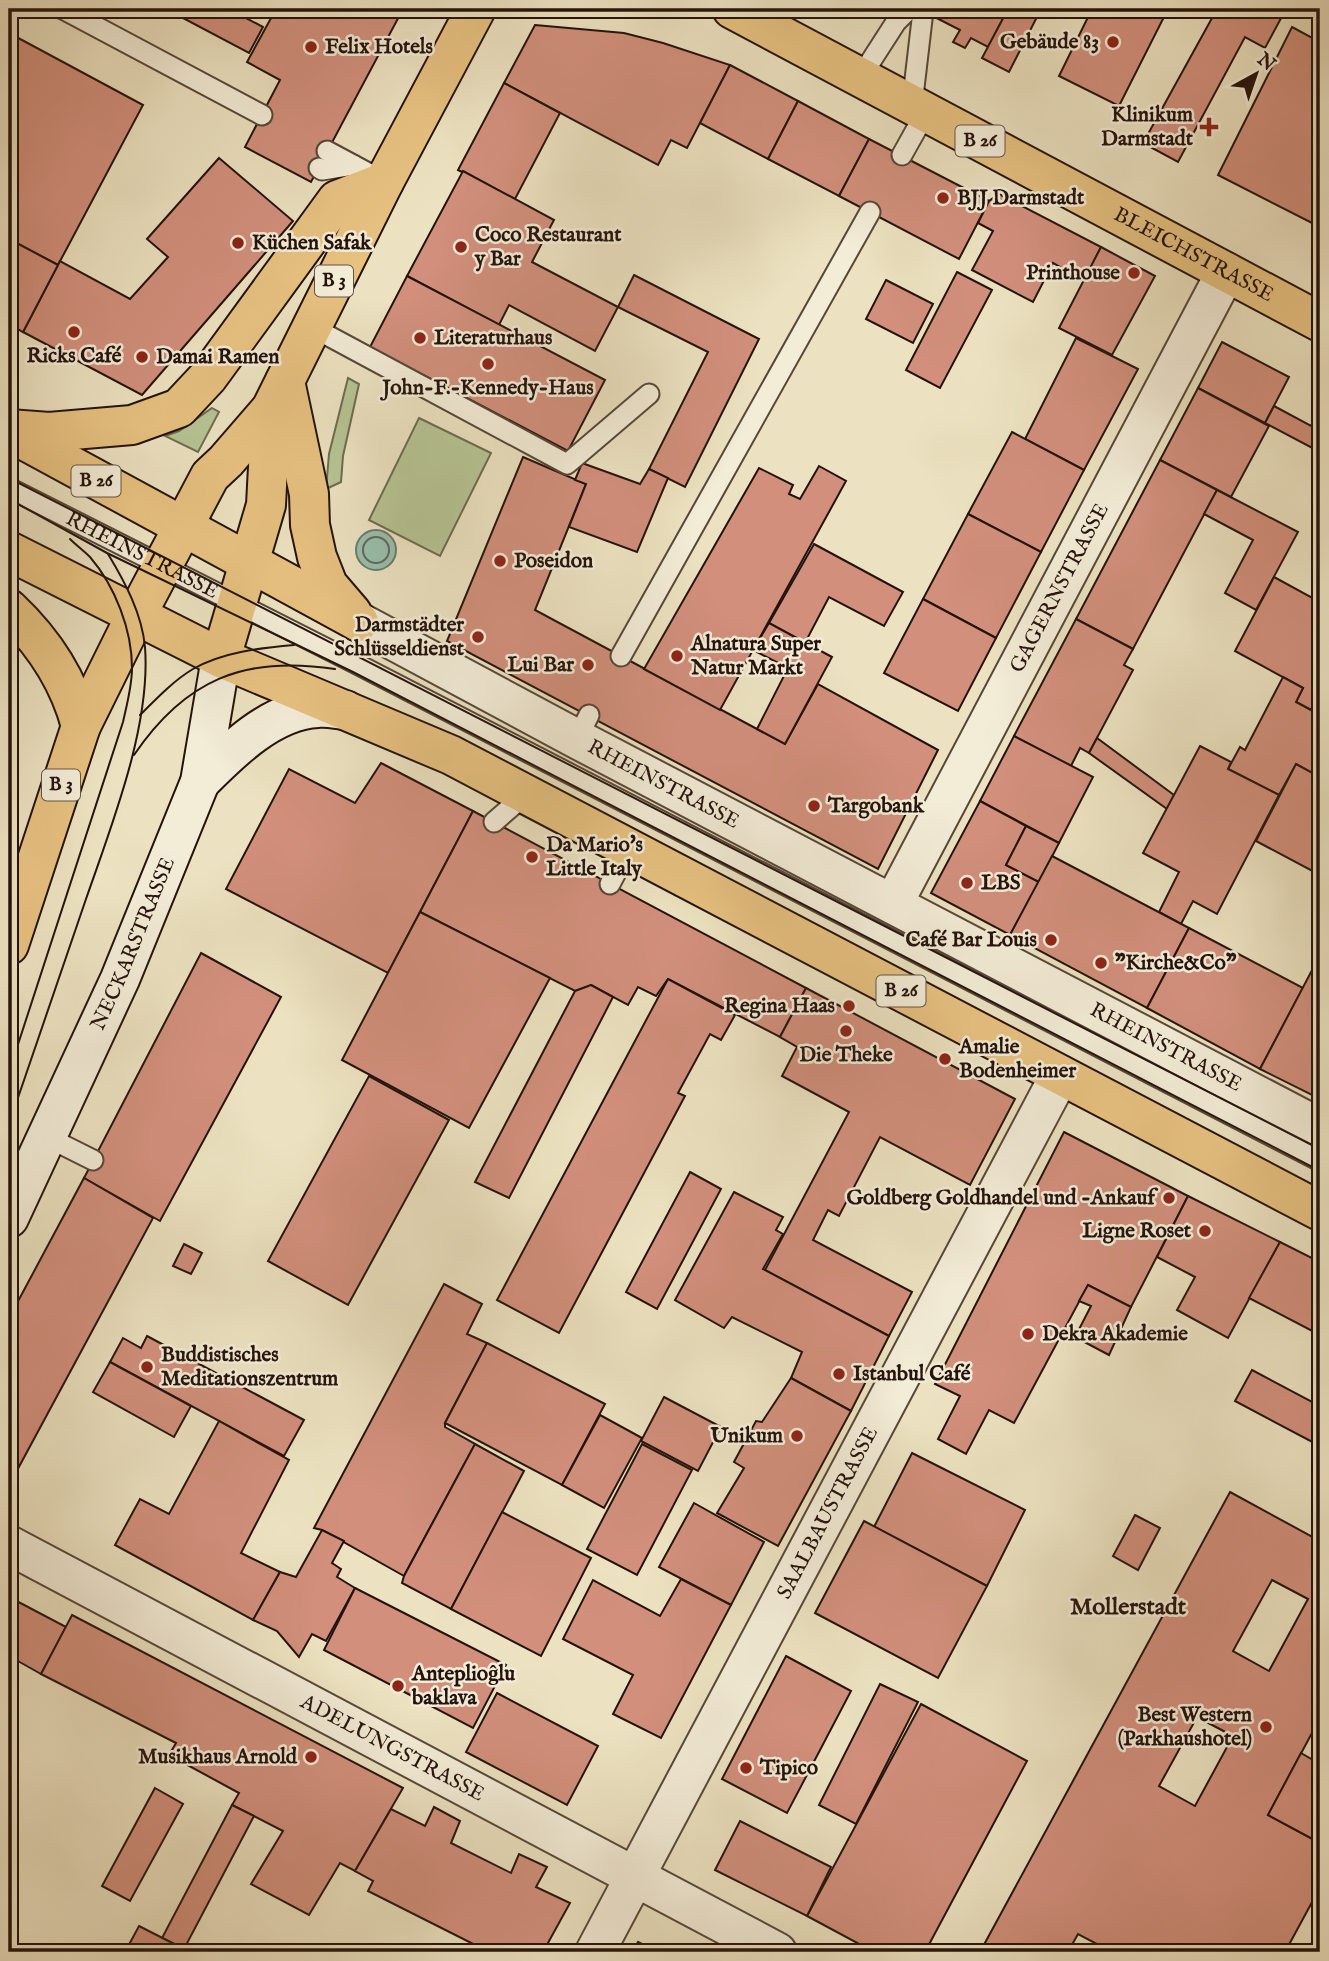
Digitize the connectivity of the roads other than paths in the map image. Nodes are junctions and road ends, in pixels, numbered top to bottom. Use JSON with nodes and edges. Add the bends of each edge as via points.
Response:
{"nodes":[{"id":1,"x":62,"y":9,"type":"edge"},
{"id":2,"x":476,"y":9,"type":"edge"},
{"id":3,"x":732,"y":9,"type":"edge"},
{"id":4,"x":916,"y":10,"type":"edge"},
{"id":5,"x":860,"y":78,"type":"junction"},
{"id":6,"x":919,"y":109,"type":"junction"},
{"id":7,"x":262,"y":115,"type":"dead end"},
{"id":8,"x":902,"y":155,"type":"dead end"},
{"id":9,"x":323,"y":159,"type":"dead end"},
{"id":10,"x":368,"y":174,"type":"junction"},
{"id":11,"x":870,"y":212,"type":"dead end"},
{"id":12,"x":1226,"y":272,"type":"junction"},
{"id":13,"x":1320,"y":322,"type":"edge"},
{"id":14,"x":312,"y":327,"type":"junction"},
{"id":15,"x":649,"y":394,"type":"dead end"},
{"id":16,"x":278,"y":395,"type":"junction"},
{"id":17,"x":9,"y":431,"type":"edge"},
{"id":18,"x":9,"y":488,"type":"edge"},
{"id":19,"x":184,"y":526,"type":"junction"},
{"id":20,"x":9,"y":551,"type":"edge"},
{"id":21,"x":249,"y":562,"type":"junction"},
{"id":22,"x":162,"y":567,"type":"junction"},
{"id":23,"x":237,"y":605,"type":"junction"},
{"id":24,"x":9,"y":610,"type":"edge"},
{"id":25,"x":137,"y":615,"type":"junction"},
{"id":26,"x":359,"y":622,"type":"junction"},
{"id":27,"x":621,"y":656,"type":"dead end"},
{"id":28,"x":220,"y":658,"type":"junction"},
{"id":29,"x":345,"y":710,"type":"junction"},
{"id":30,"x":81,"y":726,"type":"junction"},
{"id":31,"x":200,"y":782,"type":"junction"},
{"id":32,"x":526,"y":794,"type":"junction"},
{"id":33,"x":494,"y":822,"type":"dead end"},
{"id":34,"x":629,"y":848,"type":"junction"},
{"id":35,"x":610,"y":884,"type":"dead end"},
{"id":36,"x":893,"y":904,"type":"junction"},
{"id":37,"x":9,"y":945,"type":"edge"},
{"id":38,"x":1060,"y":1075,"type":"junction"},
{"id":39,"x":1320,"y":1128,"type":"edge"},
{"id":40,"x":47,"y":1137,"type":"junction"},
{"id":41,"x":93,"y":1160,"type":"dead end"},
{"id":42,"x":1320,"y":1161,"type":"edge"},
{"id":43,"x":1320,"y":1211,"type":"edge"},
{"id":44,"x":9,"y":1218,"type":"edge"},
{"id":45,"x":9,"y":1545,"type":"edge"},
{"id":46,"x":636,"y":1876,"type":"junction"},
{"id":47,"x":596,"y":1952,"type":"edge"},
{"id":48,"x":777,"y":1952,"type":"edge"}],
"edges":[{"from":1,"to":7,"type":"lane"},
{"from":2,"to":10,"type":"main road","number":"B 3"},
{"from":3,"to":5,"type":"main road","name":"BLEICHSTRASSE","number":"B 26"},
{"from":4,"to":5,"type":"lane","via":[[896,22]]},
{"from":4,"to":6,"type":"lane"},
{"from":5,"to":6,"type":"main road","name":"BLEICHSTRASSE","number":"B 26"},
{"from":6,"to":8,"type":"lane"},
{"from":6,"to":12,"type":"main road","name":"BLEICHSTRASSE","number":"B 26"},
{"from":9,"to":10,"type":"lane"},
{"from":10,"to":14,"type":"main road","number":"B 3"},
{"from":10,"to":17,"type":"main road","via":[[337,200],[208,377],[179,408],[132,425]]},
{"from":11,"to":27,"type":"lane"},
{"from":12,"to":13,"type":"main road","name":"BLEICHSTRASSE","number":"B 26"},
{"from":12,"to":36,"type":"street","name":"GAGERNSTRASSE"},
{"from":14,"to":15,"type":"lane","via":[[568,464]]},
{"from":14,"to":16,"type":"main road","number":"B 3"},
{"from":16,"to":19,"type":"main road","number":"B 3","via":[[210,476]]},
{"from":16,"to":21,"type":"main road","number":"B 3","via":[[266,505]]},
{"from":16,"to":26,"type":"main road","via":[[309,494],[317,557],[328,585]]},
{"from":17,"to":19,"type":"main road","name":"RHEINSTRASSE","number":"B 26"},
{"from":18,"to":22,"type":"lane","name":"RHEINSTRASSE"},
{"from":19,"to":21,"type":"main road","name":"RHEINSTRASSE"},
{"from":19,"to":22,"type":"main road","number":"B 3"},
{"from":20,"to":25,"type":"main road","number":"B 26"},
{"from":21,"to":23,"type":"main road","number":"B 3"},
{"from":21,"to":26,"type":"main road","name":"RHEINSTRASSE"},
{"from":22,"to":23,"type":"lane","name":"RHEINSTRASSE"},
{"from":22,"to":25,"type":"main road","number":"B 3"},
{"from":23,"to":28,"type":"main road","number":"B 3"},
{"from":23,"to":42,"type":"lane","name":"RHEINSTRASSE"},
{"from":24,"to":30,"type":"main road","via":[[65,681]]},
{"from":25,"to":28,"type":"main road","number":"B 26"},
{"from":25,"to":30,"type":"main road","number":"B 3"},
{"from":26,"to":36,"type":"street","name":"RHEINSTRASSE","via":[[583,727]]},
{"from":28,"to":29,"type":"main road","number":"B 26"},
{"from":28,"to":31,"type":"street","name":"NECKARSTRASSE","number":"B 3"},
{"from":29,"to":31,"type":"street","via":[[316,708],[262,728],[233,748]]},
{"from":29,"to":32,"type":"main road","number":"B 26","via":[[451,755]]},
{"from":30,"to":37,"type":"main road","number":"B 3"},
{"from":31,"to":40,"type":"street","name":"NECKARSTRASSE","number":"B 3","via":[[120,979]]},
{"from":32,"to":33,"type":"lane"},
{"from":32,"to":34,"type":"main road","number":"B 26"},
{"from":34,"to":35,"type":"lane"},
{"from":34,"to":38,"type":"main road","number":"B 26"},
{"from":36,"to":39,"type":"street","name":"RHEINSTRASSE"},
{"from":38,"to":43,"type":"main road","number":"B 26"},
{"from":38,"to":46,"type":"street","name":"SAALBAUSTRASSE"},
{"from":40,"to":41,"type":"lane"},
{"from":40,"to":44,"type":"street","name":"NECKARSTRASSE","number":"B 3"},
{"from":45,"to":46,"type":"street","name":"ADELUNGSTRASSE"},
{"from":46,"to":47,"type":"street","name":"SAALBAUSTRASSE"},
{"from":46,"to":48,"type":"street","name":"ADELUNGSTRASSE"}]}
